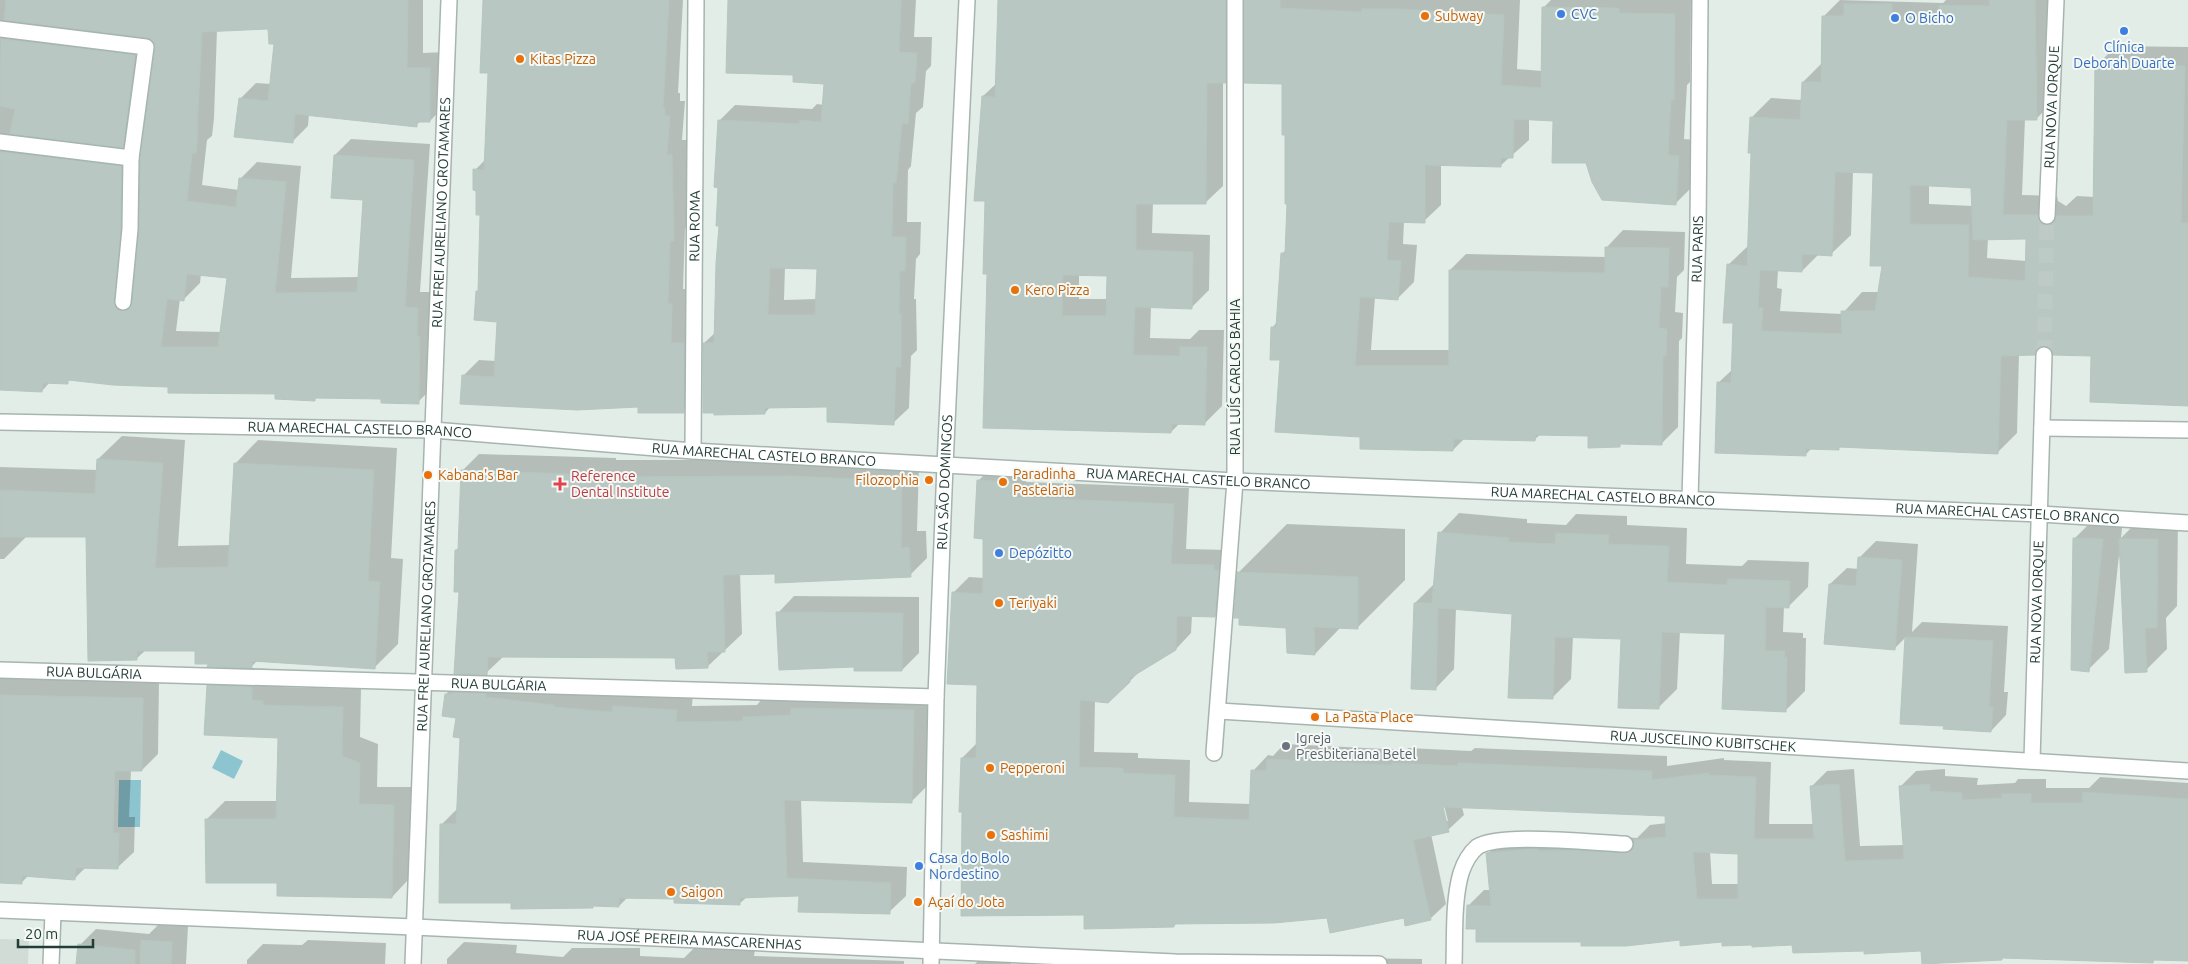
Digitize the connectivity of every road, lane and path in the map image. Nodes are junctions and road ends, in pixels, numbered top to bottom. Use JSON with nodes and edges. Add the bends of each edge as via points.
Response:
{"nodes":[{"id":1,"x":449,"y":0,"type":"edge"},
{"id":2,"x":696,"y":0,"type":"edge"},
{"id":3,"x":967,"y":0,"type":"edge"},
{"id":4,"x":1235,"y":0,"type":"edge"},
{"id":5,"x":1700,"y":0,"type":"edge"},
{"id":6,"x":2056,"y":0,"type":"edge"},
{"id":7,"x":0,"y":29,"type":"edge"},
{"id":8,"x":0,"y":142,"type":"edge"},
{"id":9,"x":131,"y":158,"type":"junction"},
{"id":10,"x":2047,"y":216,"type":"tunnel mouth"},
{"id":11,"x":123,"y":302,"type":"dead end"},
{"id":12,"x":2044,"y":355,"type":"tunnel mouth"},
{"id":13,"x":0,"y":422,"type":"edge"},
{"id":14,"x":2042,"y":428,"type":"junction"},
{"id":15,"x":433,"y":430,"type":"junction"},
{"id":16,"x":2188,"y":430,"type":"edge"},
{"id":17,"x":693,"y":451,"type":"junction"},
{"id":18,"x":945,"y":466,"type":"junction"},
{"id":19,"x":1235,"y":481,"type":"junction"},
{"id":20,"x":1690,"y":498,"type":"junction"},
{"id":21,"x":2040,"y":514,"type":"junction"},
{"id":22,"x":2188,"y":523,"type":"edge"},
{"id":23,"x":0,"y":670,"type":"edge"},
{"id":24,"x":425,"y":683,"type":"junction"},
{"id":25,"x":936,"y":697,"type":"junction"},
{"id":26,"x":1218,"y":711,"type":"junction"},
{"id":27,"x":1214,"y":753,"type":"dead end"},
{"id":28,"x":2032,"y":760,"type":"junction"},
{"id":29,"x":2188,"y":771,"type":"edge"},
{"id":30,"x":1625,"y":844,"type":"dead end"},
{"id":31,"x":0,"y":910,"type":"edge"},
{"id":32,"x":53,"y":913,"type":"junction"},
{"id":33,"x":414,"y":926,"type":"junction"},
{"id":34,"x":931,"y":958,"type":"edge"},
{"id":35,"x":1176,"y":963,"type":"edge"},
{"id":36,"x":51,"y":964,"type":"edge"},
{"id":37,"x":413,"y":964,"type":"edge"},
{"id":38,"x":1379,"y":964,"type":"edge"},
{"id":39,"x":1454,"y":964,"type":"edge"}],
"edges":[{"from":1,"to":15,"type":"street","name":"RUA FREI AURELIANO GROTAMARES"},
{"from":2,"to":17,"type":"street","name":"RUA ROMA"},
{"from":3,"to":18,"type":"street","name":"RUA SÃO DOMINGOS"},
{"from":4,"to":19,"type":"street","name":"RUA LUÍS CARLOS BAHIA"},
{"from":5,"to":20,"type":"street","name":"RUA PARIS","via":[[1698,227]]},
{"from":6,"to":10,"type":"street","name":"RUA NOVA IORQUE"},
{"from":7,"to":9,"type":"street","via":[[146,47]]},
{"from":8,"to":9,"type":"street"},
{"from":9,"to":11,"type":"street","via":[[130,229]]},
{"from":12,"to":14,"type":"street","name":"RUA NOVA IORQUE"},
{"from":13,"to":15,"type":"street","name":"RUA MARECHAL CASTELO BRANCO"},
{"from":14,"to":16,"type":"street"},
{"from":14,"to":21,"type":"street","name":"RUA NOVA IORQUE"},
{"from":15,"to":17,"type":"street","name":"RUA MARECHAL CASTELO BRANCO"},
{"from":15,"to":24,"type":"street","name":"RUA FREI AURELIANO GROTAMARES"},
{"from":17,"to":18,"type":"street","name":"RUA MARECHAL CASTELO BRANCO"},
{"from":18,"to":19,"type":"street","name":"RUA MARECHAL CASTELO BRANCO"},
{"from":18,"to":25,"type":"street","name":"RUA SÃO DOMINGOS"},
{"from":19,"to":20,"type":"street","name":"RUA MARECHAL CASTELO BRANCO"},
{"from":19,"to":26,"type":"street","name":"RUA LUÍS CARLOS BAHIA"},
{"from":20,"to":21,"type":"street","name":"RUA MARECHAL CASTELO BRANCO"},
{"from":21,"to":22,"type":"street","name":"RUA MARECHAL CASTELO BRANCO"},
{"from":21,"to":28,"type":"street","name":"RUA NOVA IORQUE"},
{"from":23,"to":24,"type":"street","name":"RUA BULGÁRIA"},
{"from":24,"to":25,"type":"street","name":"RUA BULGÁRIA"},
{"from":24,"to":33,"type":"street","name":"RUA FREI AURELIANO GROTAMARES"},
{"from":25,"to":34,"type":"street","name":"RUA SÃO DOMINGOS"},
{"from":26,"to":27,"type":"street","name":"RUA LUÍS CARLOS BAHIA"},
{"from":26,"to":28,"type":"street","name":"RUA JUSCELINO KUBITSCHEK"},
{"from":28,"to":29,"type":"street","name":"RUA JUSCELINO KUBITSCHEK"},
{"from":30,"to":39,"type":"street","via":[[1504,840],[1477,848],[1468,858],[1458,887]]},
{"from":31,"to":32,"type":"street","name":"RUA JOSÉ PEREIRA MASCARENHAS"},
{"from":32,"to":33,"type":"street","name":"RUA JOSÉ PEREIRA MASCARENHAS"},
{"from":32,"to":36,"type":"street"},
{"from":33,"to":34,"type":"street","name":"RUA JOSÉ PEREIRA MASCARENHAS"},
{"from":33,"to":37,"type":"street","name":"RUA FREI AURELIANO GROTAMARES"},
{"from":34,"to":35,"type":"street","name":"RUA JOSÉ PEREIRA MASCARENHAS"},
{"from":35,"to":38,"type":"street","name":"RUA JOSÉ PEREIRA MASCARENHAS"}]}
